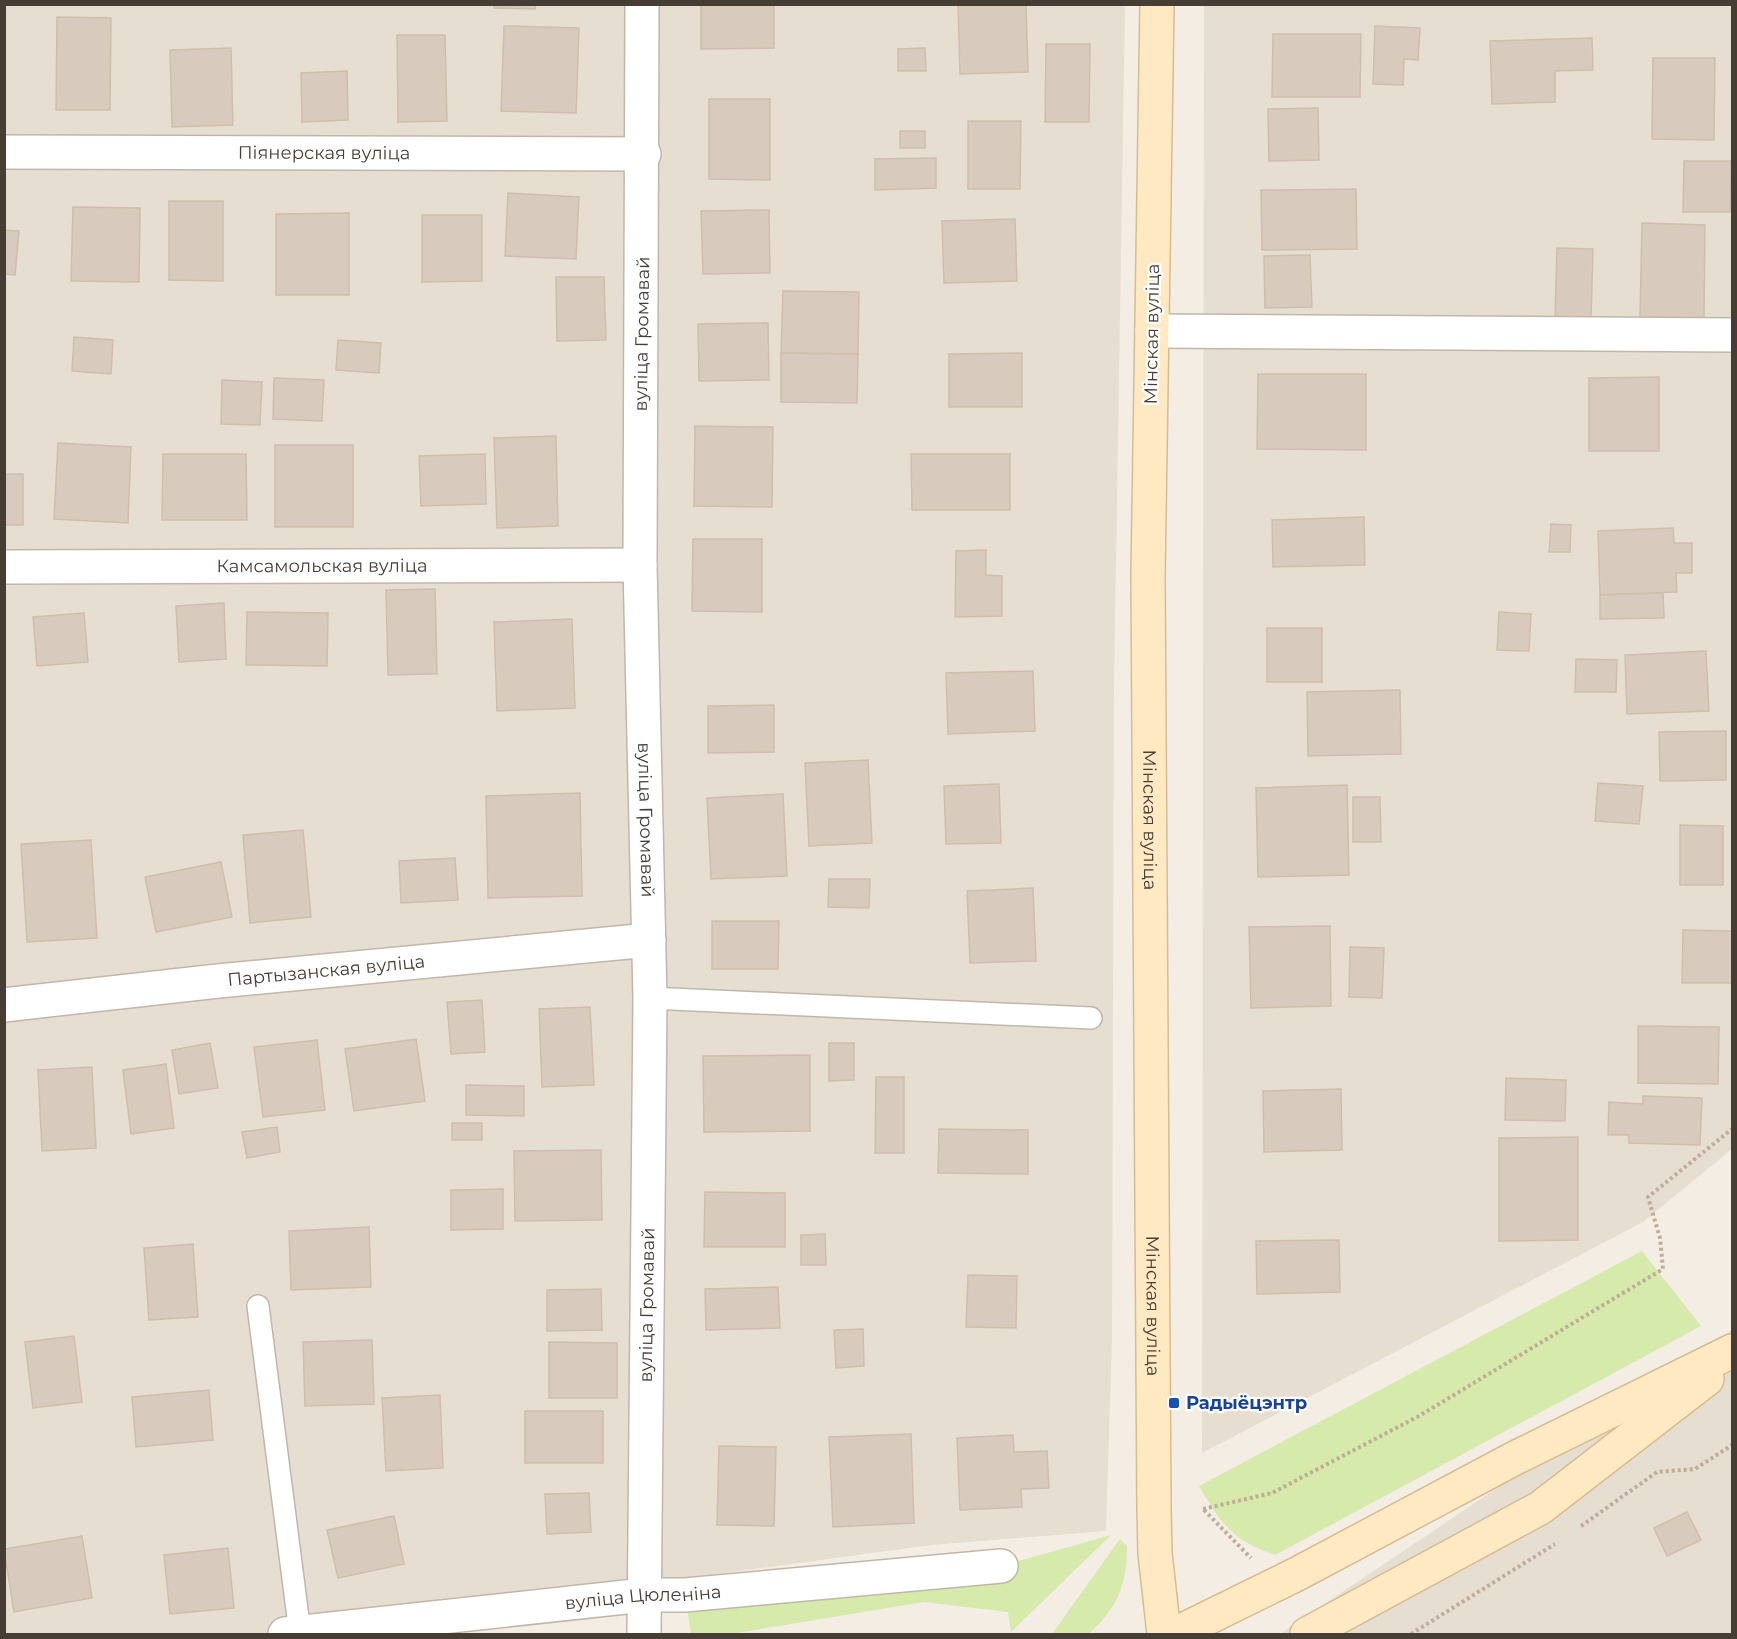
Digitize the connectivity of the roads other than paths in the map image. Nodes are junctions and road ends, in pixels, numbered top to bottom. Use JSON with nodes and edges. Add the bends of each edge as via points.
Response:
{"nodes":[{"id":1,"x":642,"y":4,"type":"edge"},
{"id":2,"x":1158,"y":4,"type":"edge"},
{"id":3,"x":4,"y":152,"type":"edge"},
{"id":4,"x":644,"y":154,"type":"junction"},
{"id":5,"x":1152,"y":331,"type":"junction"},
{"id":6,"x":1732,"y":335,"type":"edge"},
{"id":7,"x":640,"y":565,"type":"junction"},
{"id":8,"x":4,"y":567,"type":"edge"},
{"id":9,"x":649,"y":939,"type":"junction"},
{"id":10,"x":650,"y":998,"type":"junction"},
{"id":11,"x":4,"y":1005,"type":"edge"},
{"id":12,"x":1091,"y":1018,"type":"dead end"},
{"id":13,"x":258,"y":1306,"type":"dead end"},
{"id":14,"x":1732,"y":1351,"type":"edge"},
{"id":15,"x":1732,"y":1359,"type":"edge"},
{"id":16,"x":1001,"y":1566,"type":"dead end"},
{"id":17,"x":644,"y":1595,"type":"junction"},
{"id":18,"x":292,"y":1634,"type":"edge"},
{"id":19,"x":644,"y":1635,"type":"edge"},
{"id":20,"x":1164,"y":1635,"type":"edge"},
{"id":21,"x":1175,"y":1635,"type":"edge"},
{"id":22,"x":1307,"y":1635,"type":"edge"}],
"edges":[{"from":1,"to":4,"type":"street","name":"вуліца Громавай"},
{"from":2,"to":5,"type":"main road","name":"Мінская вуліца"},
{"from":3,"to":4,"type":"street","name":"Піянерская вуліца"},
{"from":4,"to":7,"type":"street","name":"вуліца Громавай"},
{"from":5,"to":6,"type":"street"},
{"from":5,"to":20,"type":"main road","name":"Мінская вуліца","via":[[1148,588],[1154,1498],[1155,1553]]},
{"from":7,"to":8,"type":"street","name":"Камсамольская вуліца"},
{"from":7,"to":9,"type":"street","name":"вуліца Громавай"},
{"from":9,"to":10,"type":"street","name":"вуліца Громавай"},
{"from":9,"to":11,"type":"street","name":"Партызанская вуліца"},
{"from":10,"to":12,"type":"lane"},
{"from":10,"to":17,"type":"street","name":"вуліца Громавай"},
{"from":13,"to":18,"type":"lane"},
{"from":14,"to":21,"type":"main road","via":[[1515,1458]]},
{"from":15,"to":22,"type":"main road","via":[[1540,1508]]},
{"from":16,"to":17,"type":"street","name":"вуліца Цюленіна","via":[[685,1595]]},
{"from":17,"to":18,"type":"street","name":"вуліца Цюленіна"},
{"from":17,"to":19,"type":"street","name":"вуліца Громавай"}]}
